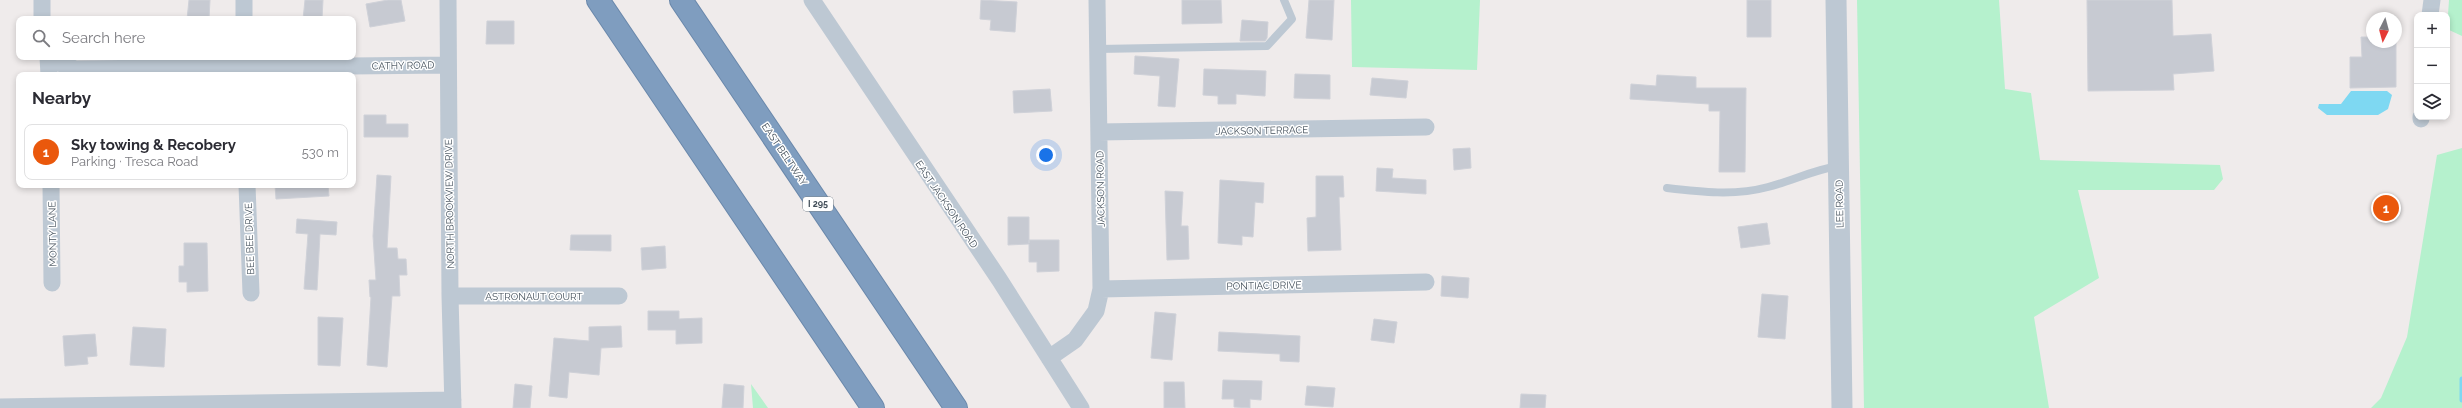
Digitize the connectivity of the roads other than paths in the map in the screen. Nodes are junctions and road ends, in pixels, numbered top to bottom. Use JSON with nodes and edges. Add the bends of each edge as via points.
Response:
{"nodes":[{"id":1,"x":42,"y":0,"type":"edge"},
{"id":2,"x":244,"y":0,"type":"edge"},
{"id":3,"x":448,"y":0,"type":"edge"},
{"id":4,"x":598,"y":0,"type":"edge"},
{"id":5,"x":681,"y":0,"type":"edge"},
{"id":6,"x":812,"y":0,"type":"edge"},
{"id":7,"x":1097,"y":0,"type":"edge"},
{"id":8,"x":1284,"y":0,"type":"edge"},
{"id":9,"x":1836,"y":0,"type":"edge"},
{"id":10,"x":2432,"y":0,"type":"edge"},
{"id":11,"x":2430,"y":12,"type":"edge"},
{"id":12,"x":42,"y":16,"type":"edge"},
{"id":13,"x":244,"y":16,"type":"edge"},
{"id":14,"x":1098,"y":49,"type":"junction"},
{"id":15,"x":49,"y":64,"type":"edge"},
{"id":16,"x":447,"y":65,"type":"junction"},
{"id":17,"x":243,"y":66,"type":"edge"},
{"id":18,"x":1426,"y":127,"type":"dead end"},
{"id":19,"x":1099,"y":132,"type":"junction"},
{"id":20,"x":1838,"y":166,"type":"junction"},
{"id":21,"x":51,"y":188,"type":"edge"},
{"id":22,"x":247,"y":188,"type":"edge"},
{"id":23,"x":1667,"y":188,"type":"dead end"},
{"id":24,"x":1426,"y":282,"type":"dead end"},
{"id":25,"x":52,"y":283,"type":"dead end"},
{"id":26,"x":1101,"y":289,"type":"junction"},
{"id":27,"x":251,"y":293,"type":"dead end"},
{"id":28,"x":450,"y":296,"type":"junction"},
{"id":29,"x":619,"y":296,"type":"dead end"},
{"id":30,"x":1049,"y":358,"type":"junction"},
{"id":31,"x":453,"y":404,"type":"edge"},
{"id":32,"x":0,"y":407,"type":"edge"},
{"id":33,"x":873,"y":408,"type":"edge"},
{"id":34,"x":956,"y":408,"type":"edge"},
{"id":35,"x":1081,"y":408,"type":"edge"},
{"id":36,"x":1842,"y":408,"type":"edge"}],
"edges":[{"from":1,"to":12,"type":"street"},
{"from":2,"to":13,"type":"street"},
{"from":3,"to":16,"type":"street","name":"NORTH BROOKVIEW DRIVE"},
{"from":4,"to":33,"type":"highway"},
{"from":5,"to":34,"type":"highway","name":"EAST BELTWAY","number":"I 295"},
{"from":6,"to":30,"type":"street","name":"EAST JACKSON ROAD"},
{"from":7,"to":14,"type":"street","name":"JACKSON ROAD"},
{"from":8,"to":14,"type":"lane","via":[[1292,19],[1273,43],[1267,46]]},
{"from":9,"to":20,"type":"street","name":"LEE ROAD"},
{"from":10,"to":11,"type":"street"},
{"from":14,"to":19,"type":"street","name":"JACKSON ROAD"},
{"from":15,"to":17,"type":"street","name":"CATHY ROAD","via":[[75,70]]},
{"from":16,"to":17,"type":"street","name":"CATHY ROAD"},
{"from":16,"to":28,"type":"street","name":"NORTH BROOKVIEW DRIVE"},
{"from":18,"to":19,"type":"street","name":"JACKSON TERRACE"},
{"from":19,"to":26,"type":"street","name":"JACKSON ROAD"},
{"from":20,"to":23,"type":"lane","via":[[1742,192],[1707,193]]},
{"from":20,"to":36,"type":"street","name":"LEE ROAD"},
{"from":21,"to":25,"type":"street","name":"MONTY LANE"},
{"from":22,"to":27,"type":"street","name":"BEE BEE DRIVE"},
{"from":24,"to":26,"type":"street","name":"PONTIAC DRIVE"},
{"from":26,"to":30,"type":"street","name":"JACKSON ROAD","via":[[1096,311],[1075,340]]},
{"from":28,"to":29,"type":"street","name":"ASTRONAUT COURT"},
{"from":28,"to":31,"type":"street","name":"NORTH BROOKVIEW DRIVE"},
{"from":30,"to":35,"type":"street","name":"EAST JACKSON ROAD"},
{"from":31,"to":32,"type":"street"}]}
